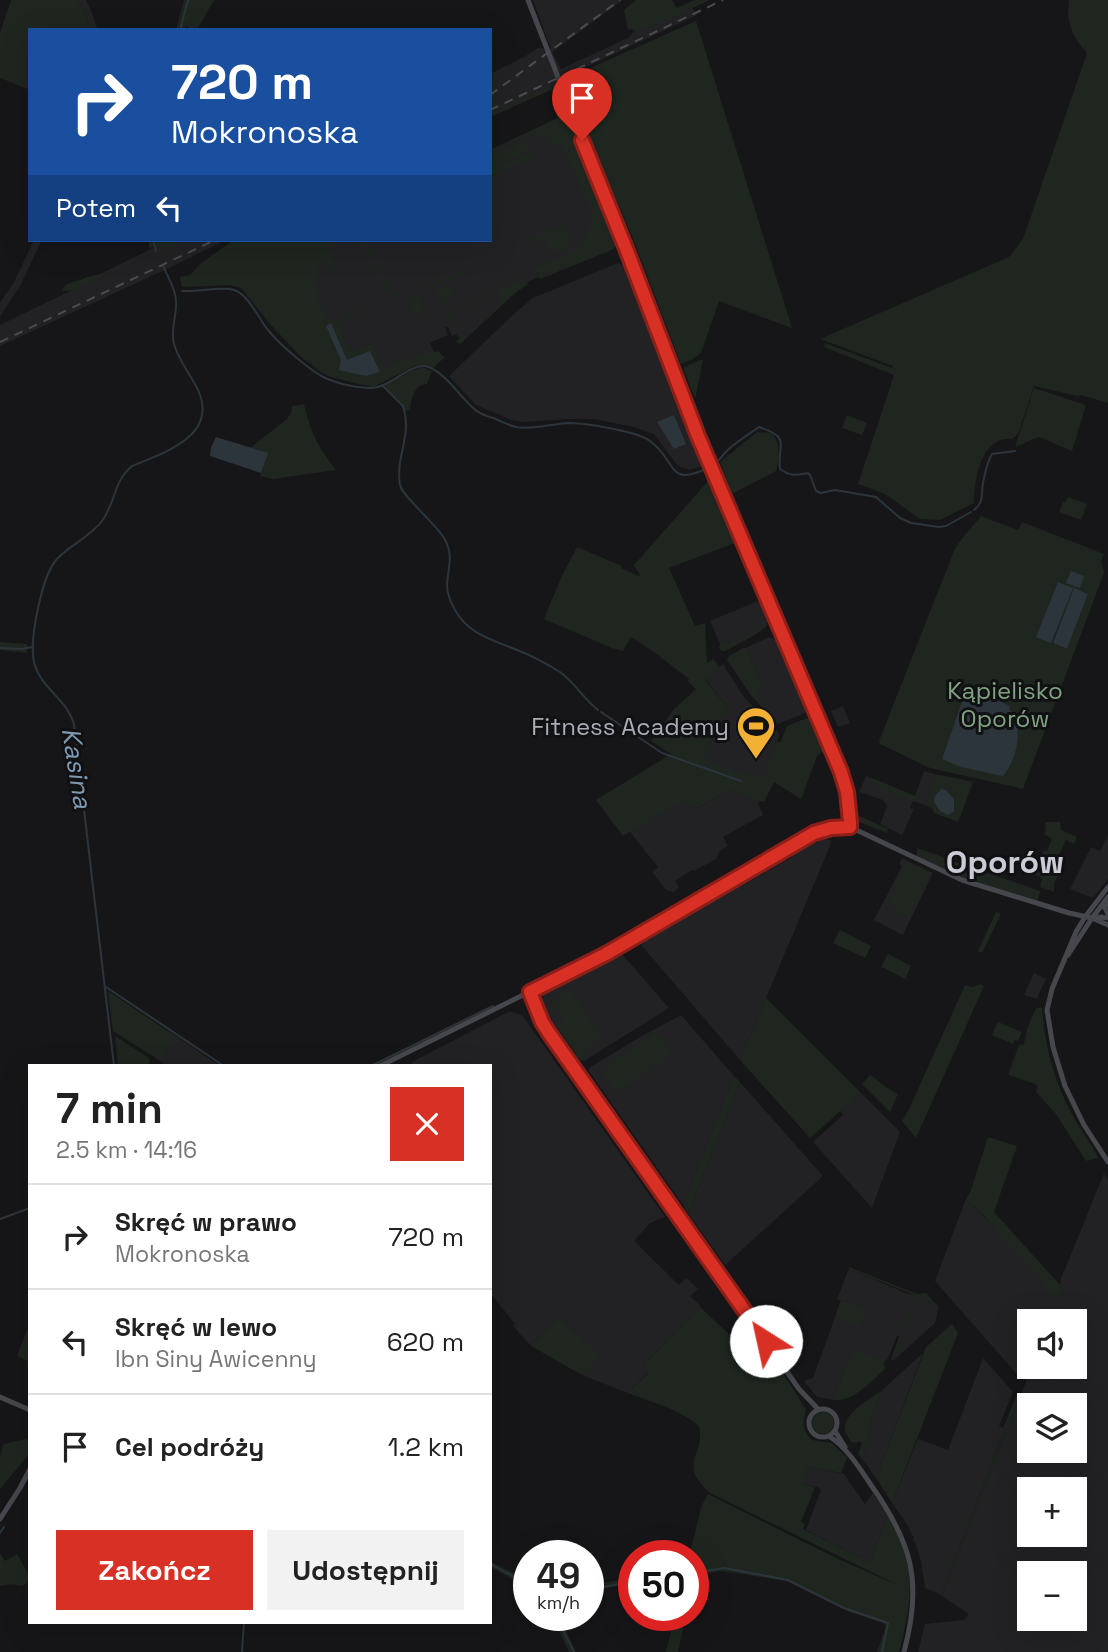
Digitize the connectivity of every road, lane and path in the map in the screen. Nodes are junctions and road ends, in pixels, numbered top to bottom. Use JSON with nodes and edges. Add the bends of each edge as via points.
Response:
{"nodes":[{"id":1,"x":528,"y":0,"type":"edge"},
{"id":2,"x":850,"y":827,"type":"junction"},
{"id":3,"x":1108,"y":887,"type":"edge"},
{"id":4,"x":1108,"y":897,"type":"edge"},
{"id":5,"x":1069,"y":913,"type":"junction"},
{"id":6,"x":1108,"y":916,"type":"edge"},
{"id":7,"x":1088,"y":917,"type":"junction"},
{"id":8,"x":1108,"y":925,"type":"edge"},
{"id":9,"x":1077,"y":930,"type":"junction"},
{"id":10,"x":1066,"y":957,"type":"junction"},
{"id":11,"x":527,"y":993,"type":"junction"},
{"id":12,"x":384,"y":1064,"type":"edge"},
{"id":13,"x":1108,"y":1162,"type":"edge"},
{"id":14,"x":799,"y":1389,"type":"junction"},
{"id":15,"x":0,"y":1397,"type":"edge"},
{"id":16,"x":28,"y":1409,"type":"edge"},
{"id":17,"x":818,"y":1409,"type":"junction"},
{"id":18,"x":812,"y":1414,"type":"junction"},
{"id":19,"x":835,"y":1431,"type":"junction"},
{"id":20,"x":829,"y":1436,"type":"junction"},
{"id":21,"x":846,"y":1450,"type":"junction"},
{"id":22,"x":28,"y":1473,"type":"edge"},
{"id":23,"x":0,"y":1519,"type":"edge"},
{"id":24,"x":904,"y":1652,"type":"edge"}],
"edges":[{"from":1,"to":2,"type":"main road","via":[[703,448],[841,772]]},
{"from":2,"to":5,"type":"main road","via":[[962,880]]},
{"from":2,"to":11,"type":"main road","via":[[814,833],[606,954]]},
{"from":3,"to":7,"type":"main road"},
{"from":4,"to":6,"type":"main road"},
{"from":4,"to":7,"type":"main road"},
{"from":5,"to":7,"type":"main road"},
{"from":5,"to":9,"type":"main road"},
{"from":6,"to":7,"type":"main road"},
{"from":7,"to":8,"type":"main road"},
{"from":7,"to":9,"type":"main road"},
{"from":7,"to":10,"type":"main road"},
{"from":9,"to":10,"type":"main road"},
{"from":10,"to":13,"type":"main road","via":[[1049,999],[1051,1035],[1070,1100]]},
{"from":11,"to":12,"type":"main road"},
{"from":11,"to":14,"type":"main road","via":[[542,1022]]},
{"from":14,"to":17,"type":"main road"},
{"from":14,"to":18,"type":"main road"},
{"from":15,"to":16,"type":"main road"},
{"from":17,"to":18,"type":"main road"},
{"from":17,"to":19,"type":"main road","via":[[835,1415]]},
{"from":18,"to":20,"type":"main road","via":[[812,1432]]},
{"from":19,"to":20,"type":"main road"},
{"from":19,"to":21,"type":"main road"},
{"from":20,"to":21,"type":"main road"},
{"from":21,"to":24,"type":"main road","via":[[887,1507],[908,1555],[913,1602]]},
{"from":22,"to":23,"type":"main road"}]}
